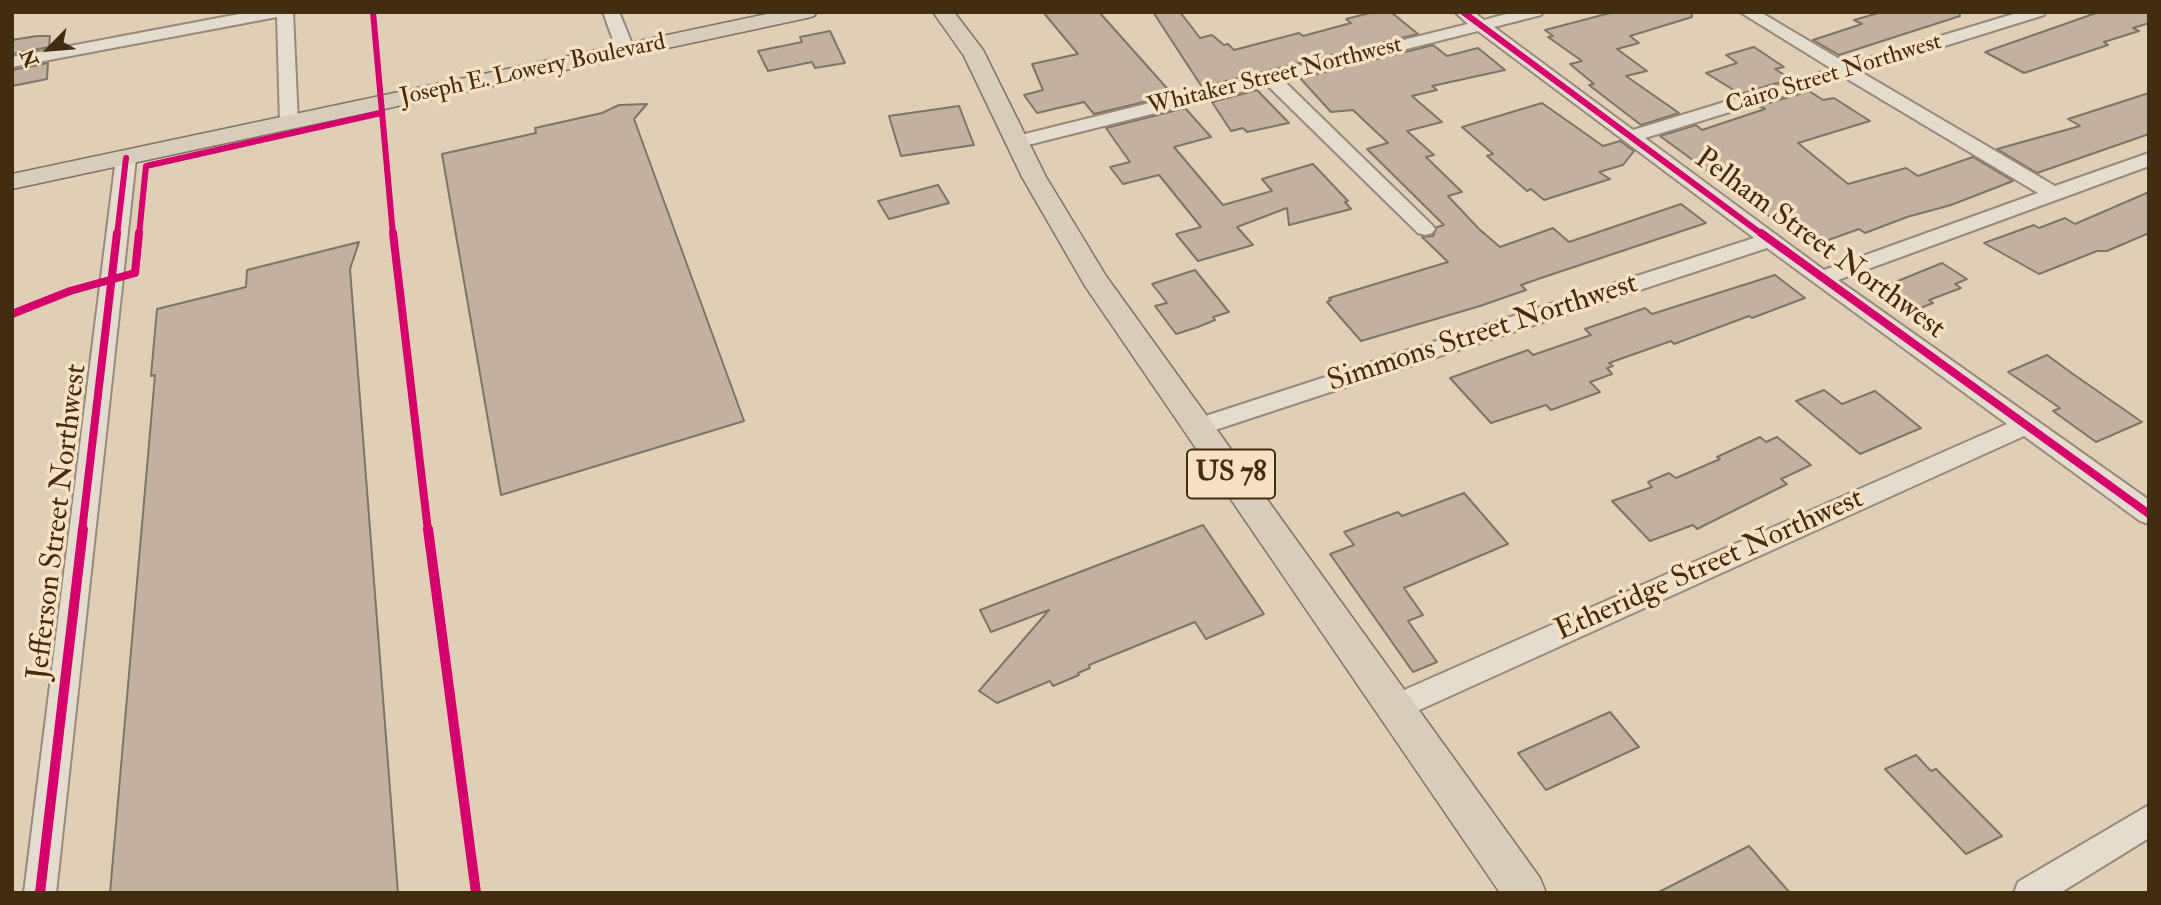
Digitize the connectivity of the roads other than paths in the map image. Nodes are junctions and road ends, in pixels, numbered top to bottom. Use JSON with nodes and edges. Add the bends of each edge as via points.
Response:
{"nodes":[{"id":1,"x":278,"y":12,"type":"edge"},
{"id":2,"x":285,"y":12,"type":"edge"},
{"id":3,"x":611,"y":12,"type":"edge"},
{"id":4,"x":807,"y":12,"type":"edge"},
{"id":5,"x":943,"y":12,"type":"edge"},
{"id":6,"x":1463,"y":12,"type":"edge"},
{"id":7,"x":1535,"y":12,"type":"edge"},
{"id":8,"x":1748,"y":12,"type":"edge"},
{"id":9,"x":2038,"y":12,"type":"edge"},
{"id":10,"x":1482,"y":26,"type":"junction"},
{"id":11,"x":626,"y":51,"type":"junction"},
{"id":12,"x":12,"y":62,"type":"edge"},
{"id":13,"x":1848,"y":72,"type":"junction"},
{"id":14,"x":1270,"y":78,"type":"junction"},
{"id":15,"x":289,"y":123,"type":"junction"},
{"id":16,"x":1629,"y":137,"type":"junction"},
{"id":17,"x":1016,"y":142,"type":"junction"},
{"id":18,"x":126,"y":158,"type":"junction"},
{"id":19,"x":2149,"y":159,"type":"edge"},
{"id":20,"x":12,"y":182,"type":"edge"},
{"id":21,"x":2054,"y":194,"type":"junction"},
{"id":22,"x":1425,"y":229,"type":"dead end"},
{"id":23,"x":1769,"y":240,"type":"junction"},
{"id":24,"x":1821,"y":278,"type":"junction"},
{"id":25,"x":2025,"y":426,"type":"junction"},
{"id":26,"x":1198,"y":427,"type":"junction"},
{"id":27,"x":2149,"y":514,"type":"edge"},
{"id":28,"x":1396,"y":707,"type":"junction"},
{"id":29,"x":2149,"y":820,"type":"edge"},
{"id":30,"x":40,"y":893,"type":"edge"},
{"id":31,"x":1525,"y":893,"type":"edge"},
{"id":32,"x":2030,"y":893,"type":"edge"}],
"edges":[{"from":1,"to":12,"type":"street"},
{"from":2,"to":15,"type":"street"},
{"from":3,"to":11,"type":"street"},
{"from":4,"to":11,"type":"main road","name":"Joseph E. Lowery Boulevard"},
{"from":5,"to":17,"type":"main road","number":"US 78","via":[[987,75]]},
{"from":6,"to":10,"type":"street","name":"Pelham Street Northwest"},
{"from":7,"to":10,"type":"street","name":"Whitaker Street Northwest"},
{"from":8,"to":13,"type":"street"},
{"from":9,"to":13,"type":"street","name":"Cairo Street Northwest"},
{"from":10,"to":14,"type":"street","name":"Whitaker Street Northwest"},
{"from":10,"to":16,"type":"street","name":"Pelham Street Northwest"},
{"from":11,"to":15,"type":"main road","name":"Joseph E. Lowery Boulevard"},
{"from":13,"to":16,"type":"street","name":"Cairo Street Northwest"},
{"from":13,"to":21,"type":"street"},
{"from":14,"to":17,"type":"street","name":"Whitaker Street Northwest"},
{"from":14,"to":22,"type":"street"},
{"from":15,"to":18,"type":"main road","name":"Joseph E. Lowery Boulevard"},
{"from":16,"to":23,"type":"street","name":"Pelham Street Northwest"},
{"from":17,"to":26,"type":"main road","number":"US 78","via":[[1095,280]]},
{"from":18,"to":20,"type":"main road","name":"Joseph E. Lowery Boulevard"},
{"from":18,"to":30,"type":"street","name":"Jefferson Street Northwest"},
{"from":19,"to":21,"type":"street"},
{"from":21,"to":24,"type":"street"},
{"from":23,"to":24,"type":"street","name":"Pelham Street Northwest"},
{"from":23,"to":26,"type":"street","name":"Simmons Street Northwest"},
{"from":24,"to":25,"type":"street","name":"Pelham Street Northwest"},
{"from":25,"to":27,"type":"street","name":"Pelham Street Northwest"},
{"from":25,"to":28,"type":"street","name":"Etheridge Street Northwest"},
{"from":26,"to":28,"type":"main road","number":"US 78"},
{"from":28,"to":31,"type":"main road","number":"US 78"},
{"from":29,"to":32,"type":"street"}]}
